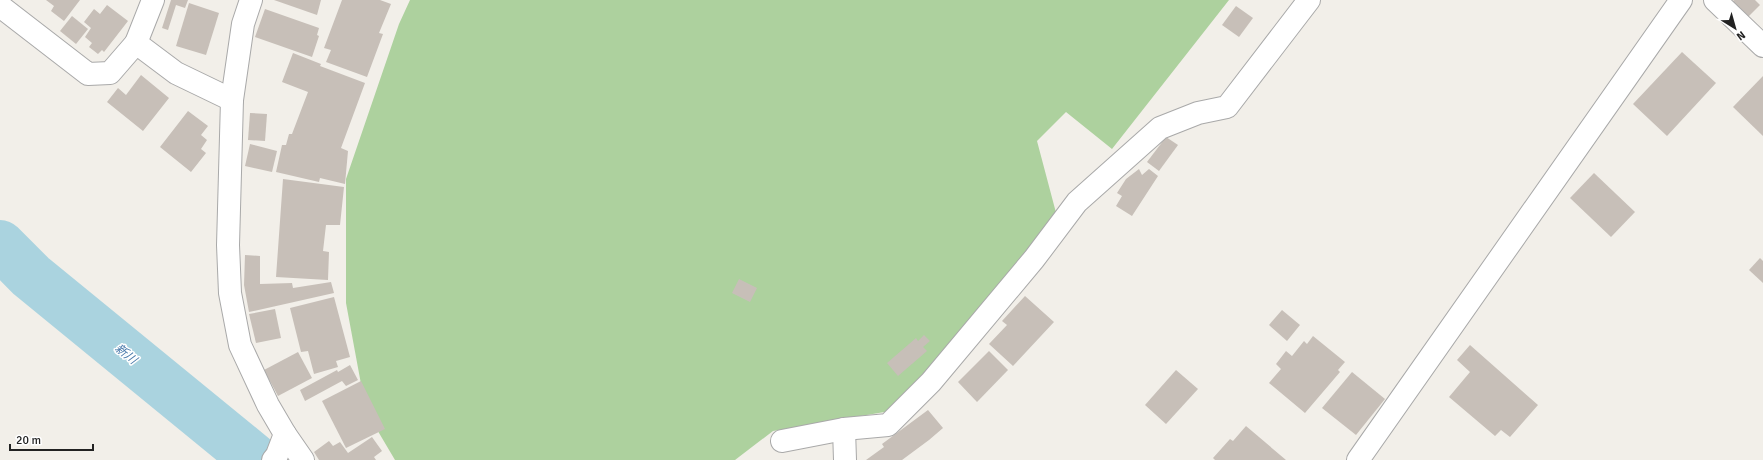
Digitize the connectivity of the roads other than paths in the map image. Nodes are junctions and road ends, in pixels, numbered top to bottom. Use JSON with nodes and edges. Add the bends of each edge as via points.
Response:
{"nodes":[{"id":1,"x":153,"y":0,"type":"edge"},
{"id":2,"x":251,"y":0,"type":"edge"},
{"id":3,"x":1309,"y":0,"type":"edge"},
{"id":4,"x":1681,"y":0,"type":"edge"},
{"id":5,"x":1715,"y":0,"type":"edge"},
{"id":6,"x":0,"y":6,"type":"edge"},
{"id":7,"x":136,"y":43,"type":"junction"},
{"id":8,"x":1763,"y":46,"type":"edge"},
{"id":9,"x":232,"y":100,"type":"junction"},
{"id":10,"x":844,"y":429,"type":"junction"},
{"id":11,"x":284,"y":434,"type":"junction"},
{"id":12,"x":782,"y":441,"type":"dead end"},
{"id":13,"x":275,"y":457,"type":"edge"},
{"id":14,"x":303,"y":460,"type":"edge"},
{"id":15,"x":845,"y":460,"type":"edge"},
{"id":16,"x":1358,"y":460,"type":"edge"}],
"edges":[{"from":1,"to":7,"type":"street"},
{"from":2,"to":9,"type":"street","via":[[243,24]]},
{"from":3,"to":10,"type":"street","via":[[1227,107],[1198,113],[1160,128],[1077,202],[1034,259],[931,382],[888,426]]},
{"from":4,"to":16,"type":"street"},
{"from":5,"to":8,"type":"street"},
{"from":6,"to":7,"type":"street","via":[[88,74],[110,73]]},
{"from":7,"to":9,"type":"street","via":[[176,73]]},
{"from":9,"to":11,"type":"street","via":[[228,238],[230,293],[240,345]]},
{"from":10,"to":12,"type":"street"},
{"from":10,"to":15,"type":"street"},
{"from":11,"to":13,"type":"street"},
{"from":11,"to":14,"type":"street"}]}
